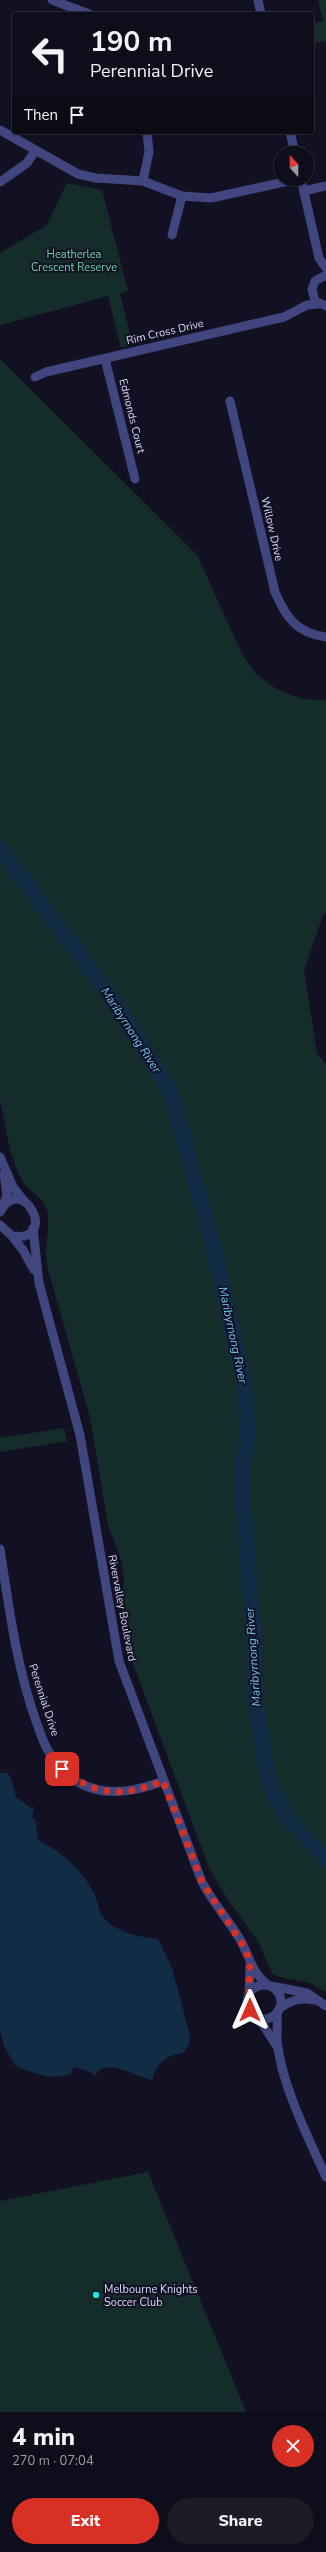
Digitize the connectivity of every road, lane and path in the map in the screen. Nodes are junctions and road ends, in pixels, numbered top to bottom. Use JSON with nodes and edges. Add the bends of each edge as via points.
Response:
{"nodes":[{"id":1,"x":52,"y":0,"type":"edge"},
{"id":2,"x":258,"y":0,"type":"edge"},
{"id":3,"x":84,"y":12,"type":"edge"},
{"id":4,"x":261,"y":12,"type":"edge"},
{"id":5,"x":0,"y":130,"type":"edge"},
{"id":6,"x":147,"y":134,"type":"edge"},
{"id":7,"x":290,"y":134,"type":"edge"},
{"id":8,"x":293,"y":146,"type":"edge"},
{"id":9,"x":35,"y":151,"type":"junction"},
{"id":10,"x":143,"y":181,"type":"junction"},
{"id":11,"x":0,"y":182,"type":"edge"},
{"id":12,"x":274,"y":185,"type":"edge"},
{"id":13,"x":302,"y":186,"type":"edge"},
{"id":14,"x":326,"y":186,"type":"edge"},
{"id":15,"x":304,"y":191,"type":"junction"},
{"id":16,"x":182,"y":196,"type":"junction"},
{"id":17,"x":172,"y":235,"type":"dead end"},
{"id":18,"x":319,"y":258,"type":"junction"},
{"id":19,"x":326,"y":268,"type":"edge"},
{"id":20,"x":326,"y":275,"type":"edge"},
{"id":21,"x":314,"y":285,"type":"junction"},
{"id":22,"x":323,"y":307,"type":"edge"},
{"id":23,"x":300,"y":308,"type":"junction"},
{"id":24,"x":105,"y":359,"type":"junction"},
{"id":25,"x":35,"y":377,"type":"dead end"},
{"id":26,"x":230,"y":401,"type":"dead end"},
{"id":27,"x":135,"y":479,"type":"dead end"},
{"id":28,"x":326,"y":637,"type":"edge"},
{"id":29,"x":0,"y":1157,"type":"edge"},
{"id":30,"x":3,"y":1167,"type":"junction"},
{"id":31,"x":24,"y":1201,"type":"junction"},
{"id":32,"x":1,"y":1210,"type":"edge"},
{"id":33,"x":0,"y":1225,"type":"edge"},
{"id":34,"x":33,"y":1228,"type":"junction"},
{"id":35,"x":6,"y":1234,"type":"edge"},
{"id":36,"x":39,"y":1283,"type":"junction"},
{"id":37,"x":0,"y":1549,"type":"edge"},
{"id":38,"x":163,"y":1781,"type":"junction"},
{"id":39,"x":250,"y":1964,"type":"junction"},
{"id":40,"x":269,"y":1986,"type":"junction"},
{"id":41,"x":248,"y":1998,"type":"junction"},
{"id":42,"x":316,"y":2000,"type":"junction"},
{"id":43,"x":326,"y":2006,"type":"edge"},
{"id":44,"x":278,"y":2011,"type":"junction"},
{"id":45,"x":258,"y":2017,"type":"junction"},
{"id":46,"x":279,"y":2050,"type":"junction"},
{"id":47,"x":326,"y":2176,"type":"edge"}],
"edges":[{"from":1,"to":3,"type":"street"},
{"from":2,"to":4,"type":"street"},
{"from":5,"to":9,"type":"street"},
{"from":6,"to":10,"type":"street","via":[[149,152]]},
{"from":7,"to":8,"type":"street"},
{"from":9,"to":10,"type":"street","via":[[78,174],[96,178]]},
{"from":9,"to":11,"type":"street","via":[[27,163]]},
{"from":10,"to":16,"type":"street"},
{"from":12,"to":16,"type":"street","via":[[212,198]]},
{"from":13,"to":15,"type":"street"},
{"from":14,"to":15,"type":"street"},
{"from":15,"to":18,"type":"street"},
{"from":16,"to":17,"type":"street"},
{"from":18,"to":19,"type":"street"},
{"from":18,"to":21,"type":"street"},
{"from":20,"to":21,"type":"street"},
{"from":21,"to":22,"type":"street","via":[[313,297]]},
{"from":21,"to":23,"type":"street","name":"Rim Cross Drive"},
{"from":22,"to":23,"type":"street","name":"Rim Cross Drive"},
{"from":23,"to":24,"type":"street","name":"Rim Cross Drive","via":[[284,317]]},
{"from":24,"to":25,"type":"street","name":"Rim Cross Drive","via":[[46,372]]},
{"from":24,"to":27,"type":"street","name":"Edmonds Court"},
{"from":26,"to":28,"type":"street","name":"Willow Drive","via":[[274,592],[288,618],[311,635]]},
{"from":29,"to":30,"type":"street"},
{"from":30,"to":31,"type":"street","via":[[13,1187]]},
{"from":30,"to":32,"type":"street","via":[[7,1195]]},
{"from":31,"to":32,"type":"street","via":[[12,1201]]},
{"from":31,"to":34,"type":"street","name":"Rivervalley Boulevard","via":[[34,1210]]},
{"from":33,"to":35,"type":"street","name":"Rivervalley Boulevard"},
{"from":34,"to":35,"type":"street","via":[[23,1236]]},
{"from":34,"to":36,"type":"street","name":"Rivervalley Boulevard"},
{"from":35,"to":36,"type":"street","name":"Rivervalley Boulevard","via":[[23,1250]]},
{"from":36,"to":38,"type":"street","name":"Rivervalley Boulevard","via":[[80,1435],[118,1661]]},
{"from":37,"to":38,"type":"street","name":"Perennial Drive","via":[[24,1684],[39,1729],[55,1762],[83,1784],[107,1792],[130,1792]]},
{"from":38,"to":39,"type":"street","name":"Rivervalley Boulevard","via":[[202,1882],[238,1936]]},
{"from":39,"to":40,"type":"street","name":"Rivervalley Boulevard"},
{"from":39,"to":41,"type":"street","name":"Rivervalley Boulevard"},
{"from":40,"to":41,"type":"street","via":[[253,1989]]},
{"from":40,"to":42,"type":"street","via":[[307,1993]]},
{"from":40,"to":44,"type":"street","via":[[280,1996]]},
{"from":41,"to":45,"type":"street","via":[[250,2010]]},
{"from":42,"to":43,"type":"street"},
{"from":42,"to":44,"type":"street","via":[[290,2001]]},
{"from":44,"to":45,"type":"street","via":[[268,2018]]},
{"from":44,"to":46,"type":"street"},
{"from":45,"to":46,"type":"street"},
{"from":46,"to":47,"type":"street","via":[[297,2111]]}]}
